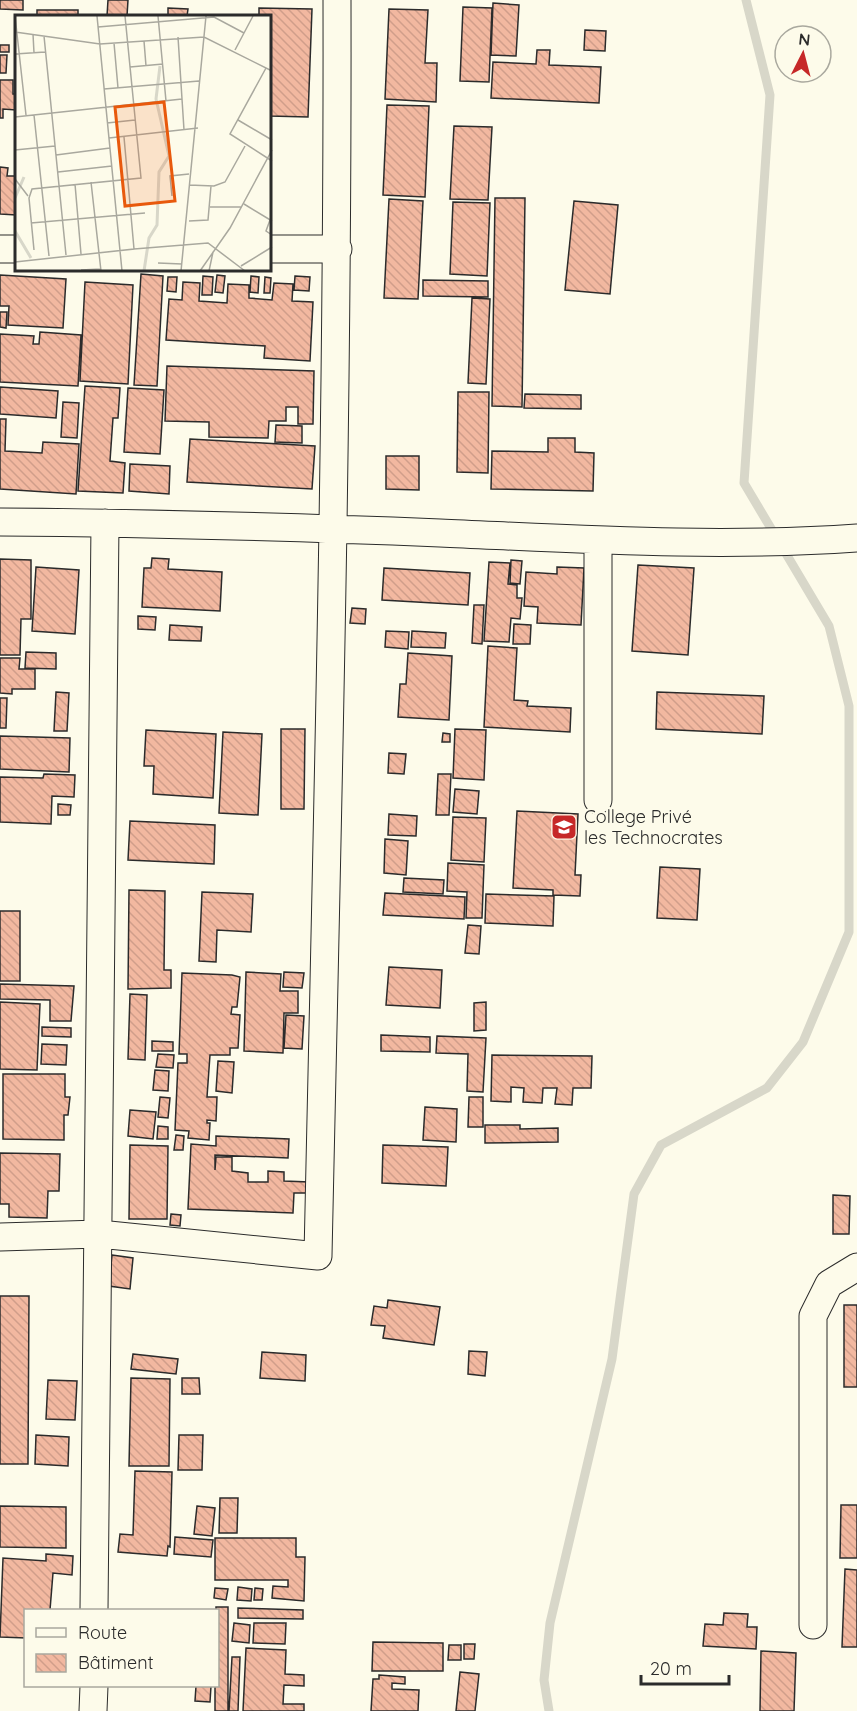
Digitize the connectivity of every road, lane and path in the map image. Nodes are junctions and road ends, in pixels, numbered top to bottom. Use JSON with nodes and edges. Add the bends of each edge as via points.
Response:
{"nodes":[{"id":1,"x":337,"y":0,"type":"edge"},
{"id":2,"x":272,"y":249,"type":"edge"},
{"id":3,"x":338,"y":249,"type":"junction"},
{"id":4,"x":0,"y":522,"type":"edge"},
{"id":5,"x":105,"y":523,"type":"junction"},
{"id":6,"x":334,"y":529,"type":"junction"},
{"id":7,"x":857,"y":538,"type":"edge"},
{"id":8,"x":598,"y":540,"type":"junction"},
{"id":9,"x":598,"y":800,"type":"dead end"},
{"id":10,"x":99,"y":1234,"type":"junction"},
{"id":11,"x":0,"y":1237,"type":"edge"},
{"id":12,"x":857,"y":1267,"type":"edge"},
{"id":13,"x":94,"y":1609,"type":"edge"},
{"id":14,"x":813,"y":1625,"type":"dead end"},
{"id":15,"x":93,"y":1687,"type":"edge"},
{"id":16,"x":93,"y":1711,"type":"edge"}],
"edges":[{"from":1,"to":3,"type":"street"},
{"from":2,"to":3,"type":"street"},
{"from":3,"to":6,"type":"street"},
{"from":4,"to":5,"type":"street"},
{"from":5,"to":6,"type":"street"},
{"from":5,"to":10,"type":"street"},
{"from":6,"to":8,"type":"street"},
{"from":6,"to":10,"type":"street","via":[[318,1256]]},
{"from":7,"to":8,"type":"street","via":[[786,543]]},
{"from":8,"to":9,"type":"street"},
{"from":10,"to":11,"type":"street"},
{"from":10,"to":13,"type":"street"},
{"from":12,"to":14,"type":"street","via":[[829,1284],[813,1316]]},
{"from":15,"to":16,"type":"street"}]}
